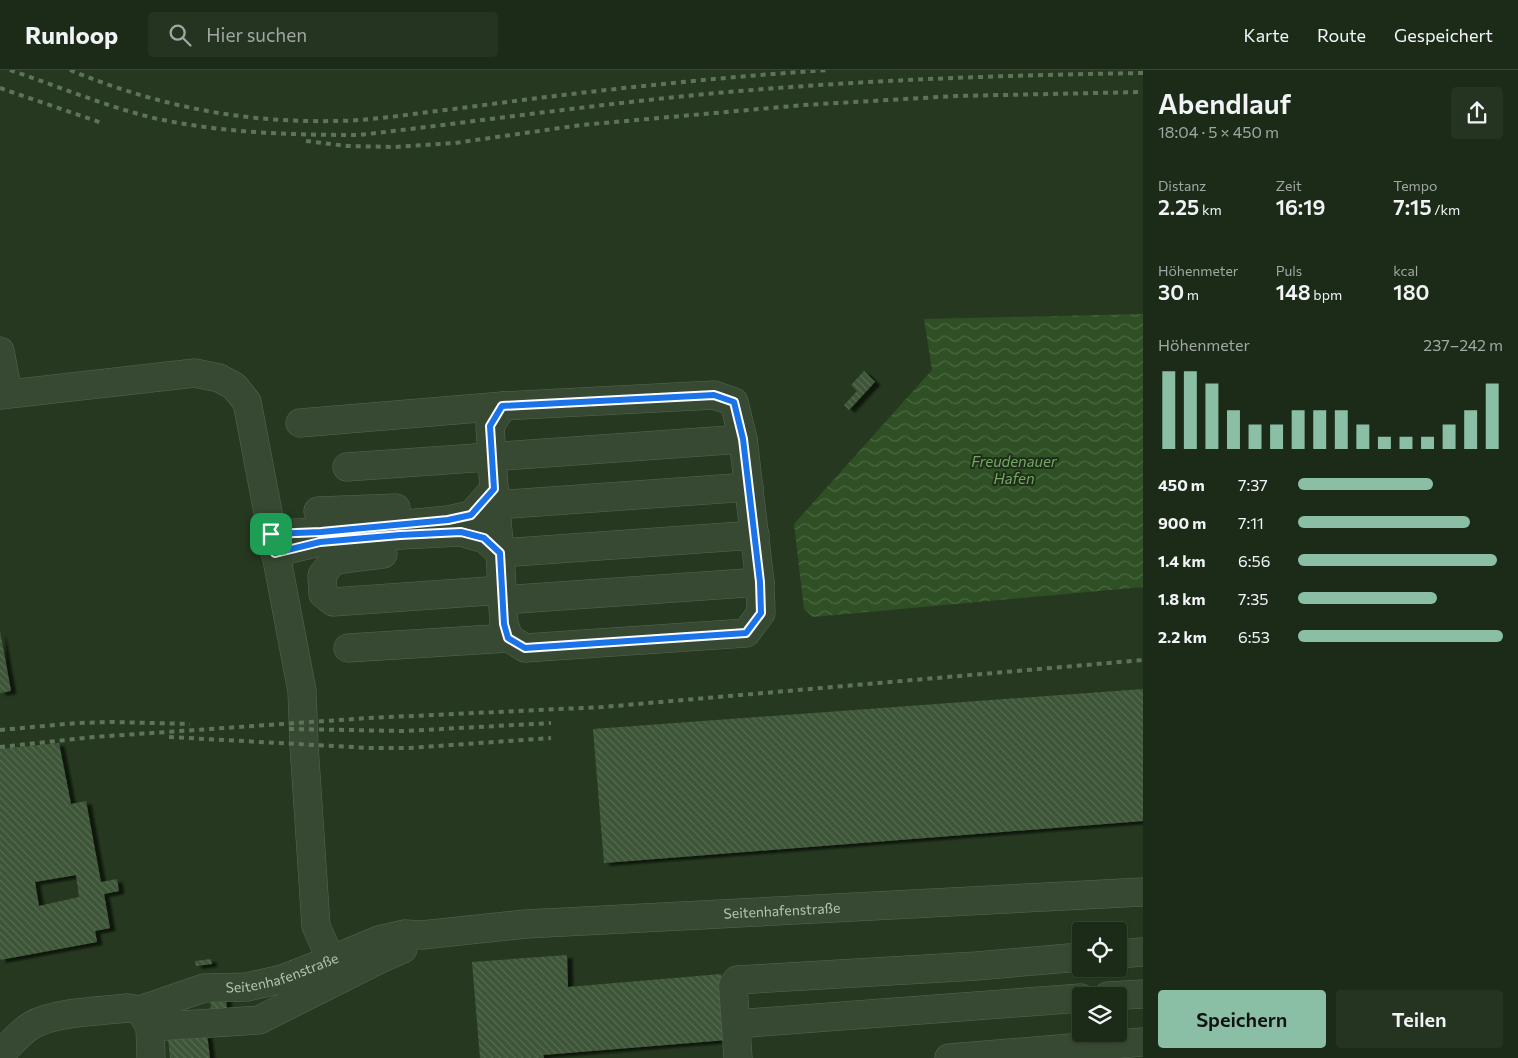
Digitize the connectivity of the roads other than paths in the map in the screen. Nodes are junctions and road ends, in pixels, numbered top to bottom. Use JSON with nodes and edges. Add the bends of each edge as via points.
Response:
{"nodes":[{"id":1,"x":0,"y":351,"type":"edge"},
{"id":2,"x":4,"y":394,"type":"edge"},
{"id":3,"x":502,"y":406,"type":"junction"},
{"id":4,"x":300,"y":423,"type":"dead end"},
{"id":5,"x":743,"y":439,"type":"junction"},
{"id":6,"x":493,"y":457,"type":"junction"},
{"id":7,"x":347,"y":467,"type":"dead end"},
{"id":8,"x":749,"y":487,"type":"junction"},
{"id":9,"x":495,"y":497,"type":"junction"},
{"id":10,"x":318,"y":511,"type":"dead end"},
{"id":11,"x":447,"y":526,"type":"junction"},
{"id":12,"x":755,"y":535,"type":"junction"},
{"id":13,"x":273,"y":543,"type":"junction"},
{"id":14,"x":500,"y":553,"type":"junction"},
{"id":15,"x":760,"y":582,"type":"junction"},
{"id":16,"x":503,"y":595,"type":"junction"},
{"id":17,"x":508,"y":638,"type":"junction"},
{"id":18,"x":348,"y":648,"type":"dead end"},
{"id":19,"x":1143,"y":892,"type":"edge"},
{"id":20,"x":422,"y":935,"type":"junction"},
{"id":21,"x":1143,"y":952,"type":"edge"},
{"id":22,"x":1127,"y":953,"type":"edge"},
{"id":23,"x":1072,"y":958,"type":"edge"},
{"id":24,"x":331,"y":960,"type":"junction"},
{"id":25,"x":1143,"y":994,"type":"edge"},
{"id":26,"x":1127,"y":995,"type":"edge"},
{"id":27,"x":1072,"y":999,"type":"edge"},
{"id":28,"x":145,"y":1018,"type":"junction"},
{"id":29,"x":736,"y":1024,"type":"junction"},
{"id":30,"x":1143,"y":1042,"type":"edge"},
{"id":31,"x":0,"y":1055,"type":"edge"},
{"id":32,"x":151,"y":1058,"type":"edge"},
{"id":33,"x":738,"y":1058,"type":"edge"},
{"id":34,"x":949,"y":1058,"type":"edge"}],
"edges":[{"from":1,"to":2,"type":"lane"},
{"from":2,"to":13,"type":"lane","via":[[195,372],[234,386],[247,402]]},
{"from":3,"to":4,"type":"lane"},
{"from":3,"to":5,"type":"lane","via":[[714,395],[734,402]]},
{"from":3,"to":6,"type":"lane","via":[[490,426]]},
{"from":5,"to":6,"type":"lane"},
{"from":5,"to":8,"type":"lane"},
{"from":6,"to":7,"type":"lane"},
{"from":6,"to":9,"type":"lane"},
{"from":8,"to":9,"type":"lane"},
{"from":8,"to":12,"type":"lane"},
{"from":9,"to":11,"type":"lane","via":[[471,515]]},
{"from":9,"to":14,"type":"lane"},
{"from":10,"to":11,"type":"lane","via":[[432,506],[447,510]]},
{"from":11,"to":13,"type":"lane","via":[[400,535]]},
{"from":11,"to":14,"type":"lane","via":[[484,538]]},
{"from":11,"to":16,"type":"lane","via":[[441,547],[334,560],[322,575],[323,594],[333,602]]},
{"from":12,"to":14,"type":"lane"},
{"from":12,"to":15,"type":"lane"},
{"from":13,"to":24,"type":"lane","via":[[302,691],[316,926]]},
{"from":14,"to":16,"type":"lane"},
{"from":15,"to":16,"type":"lane"},
{"from":15,"to":17,"type":"lane","via":[[761,613],[746,633],[525,648]]},
{"from":16,"to":17,"type":"lane"},
{"from":17,"to":18,"type":"lane"},
{"from":19,"to":20,"type":"lane","name":"Seitenhafenstraße","via":[[526,924]]},
{"from":20,"to":24,"type":"lane","name":"Seitenhafenstraße","via":[[405,934],[379,940]]},
{"from":20,"to":28,"type":"lane","name":"Seitenhafenstraße","via":[[411,946],[259,1020]]},
{"from":21,"to":22,"type":"lane"},
{"from":23,"to":29,"type":"lane","via":[[737,980],[734,985]]},
{"from":24,"to":28,"type":"lane","name":"Seitenhafenstraße","via":[[282,979],[247,987],[204,988]]},
{"from":25,"to":26,"type":"lane"},
{"from":27,"to":29,"type":"lane"},
{"from":28,"to":31,"type":"lane","name":"Seitenhafenstraße","via":[[128,1008],[50,1017],[31,1025]]},
{"from":28,"to":32,"type":"lane"},
{"from":29,"to":33,"type":"lane"},
{"from":30,"to":34,"type":"lane"}]}
